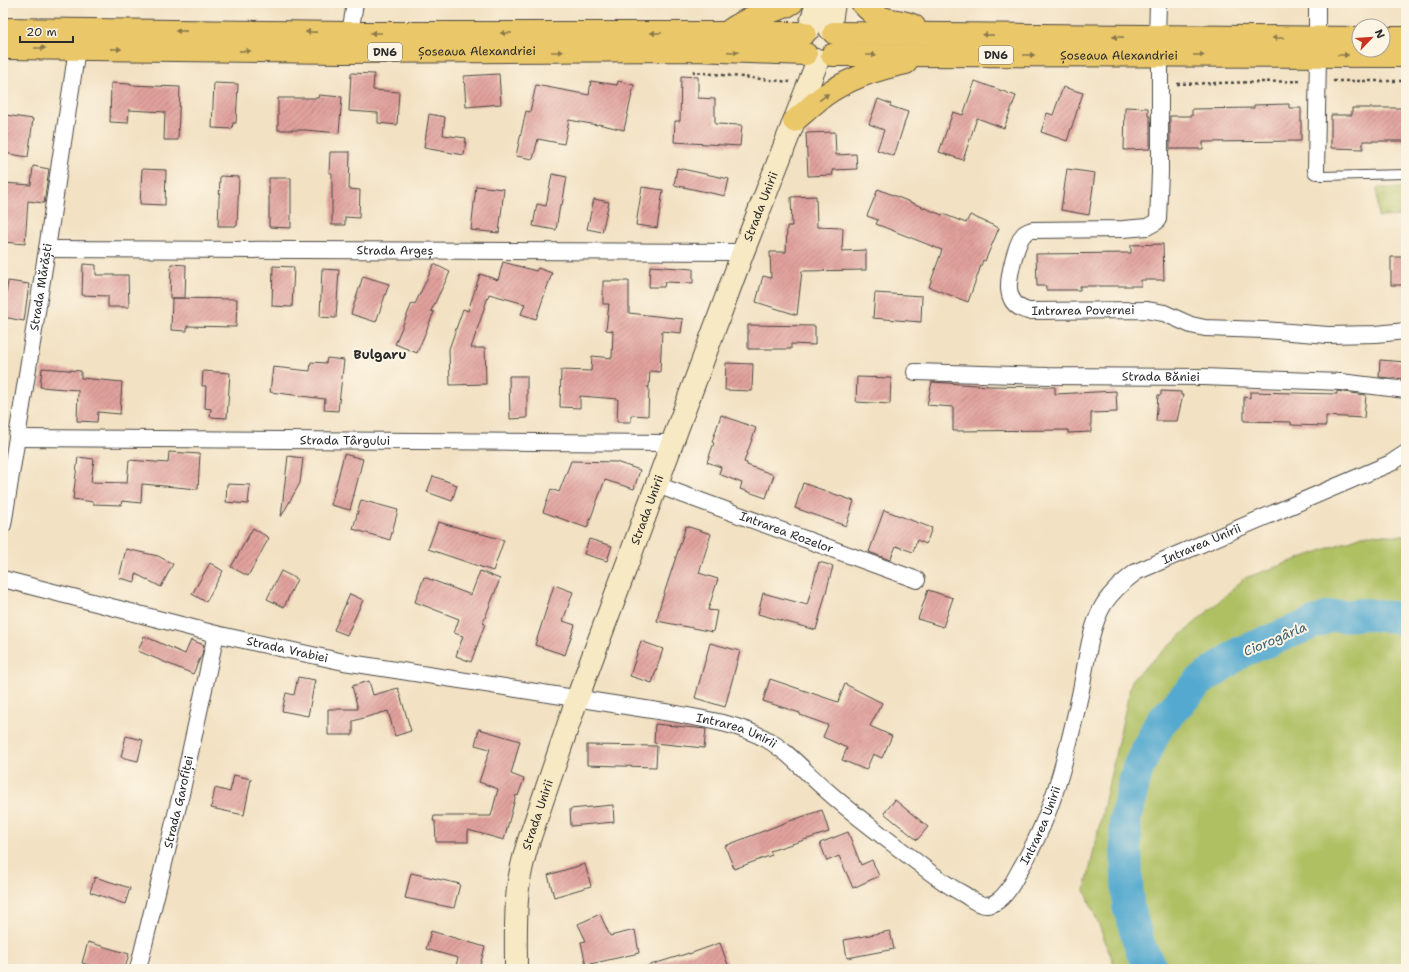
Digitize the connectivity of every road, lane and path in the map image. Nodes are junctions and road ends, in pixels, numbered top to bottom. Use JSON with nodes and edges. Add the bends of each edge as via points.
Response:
{"nodes":[{"id":1,"x":355,"y":3,"type":"edge"},
{"id":2,"x":792,"y":3,"type":"edge"},
{"id":3,"x":817,"y":3,"type":"edge"},
{"id":4,"x":834,"y":3,"type":"edge"},
{"id":5,"x":862,"y":3,"type":"edge"},
{"id":6,"x":1158,"y":3,"type":"edge"},
{"id":7,"x":1317,"y":3,"type":"edge"},
{"id":8,"x":3,"y":29,"type":"edge"},
{"id":9,"x":350,"y":33,"type":"junction"},
{"id":10,"x":725,"y":33,"type":"junction"},
{"id":11,"x":927,"y":35,"type":"junction"},
{"id":12,"x":1391,"y":38,"type":"edge"},
{"id":13,"x":1406,"y":38,"type":"edge"},
{"id":14,"x":1351,"y":40,"type":"edge"},
{"id":15,"x":819,"y":42,"type":"junction"},
{"id":16,"x":1158,"y":46,"type":"junction"},
{"id":17,"x":1317,"y":47,"type":"junction"},
{"id":18,"x":3,"y":48,"type":"edge"},
{"id":19,"x":76,"y":48,"type":"junction"},
{"id":20,"x":946,"y":55,"type":"junction"},
{"id":21,"x":1406,"y":56,"type":"edge"},
{"id":22,"x":694,"y":72,"type":"dead end"},
{"id":23,"x":1316,"y":81,"type":"junction"},
{"id":24,"x":1406,"y":81,"type":"edge"},
{"id":25,"x":808,"y":85,"type":"junction"},
{"id":26,"x":1160,"y":85,"type":"junction"},
{"id":27,"x":794,"y":121,"type":"junction"},
{"id":28,"x":1316,"y":171,"type":"joint"},
{"id":29,"x":1406,"y":174,"type":"edge"},
{"id":30,"x":47,"y":249,"type":"junction"},
{"id":31,"x":743,"y":252,"type":"junction"},
{"id":32,"x":1406,"y":331,"type":"edge"},
{"id":33,"x":915,"y":372,"type":"dead end"},
{"id":34,"x":1406,"y":390,"type":"edge"},
{"id":35,"x":18,"y":438,"type":"junction"},
{"id":36,"x":672,"y":443,"type":"junction"},
{"id":37,"x":1406,"y":454,"type":"edge"},
{"id":38,"x":657,"y":485,"type":"junction"},
{"id":39,"x":3,"y":525,"type":"edge"},
{"id":40,"x":3,"y":579,"type":"edge"},
{"id":41,"x":917,"y":580,"type":"dead end"},
{"id":42,"x":216,"y":634,"type":"junction"},
{"id":43,"x":577,"y":699,"type":"junction"},
{"id":44,"x":138,"y":969,"type":"edge"},
{"id":45,"x":516,"y":969,"type":"edge"}],
"edges":[{"from":1,"to":9,"type":"street"},
{"from":2,"to":10,"type":"highway","via":[[742,22]]},
{"from":3,"to":15,"type":"main road"},
{"from":4,"to":15,"type":"main road"},
{"from":5,"to":11,"type":"highway","via":[[880,17],[909,23]]},
{"from":6,"to":16,"type":"street","name":"Intrarea Povernei"},
{"from":7,"to":17,"type":"street"},
{"from":9,"to":8,"type":"highway","name":"Șoseaua Alexandriei","number":"DN6","one_way":true},
{"from":10,"to":9,"type":"highway","name":"Șoseaua Alexandriei","number":"DN6","one_way":true},
{"from":10,"to":15,"type":"highway","name":"Șoseaua Alexandriei","number":"DN6"},
{"from":11,"to":15,"type":"highway","name":"Șoseaua Alexandriei","number":"DN6"},
{"from":16,"to":11,"type":"highway","name":"Șoseaua Alexandriei","number":"DN6","one_way":true},
{"from":12,"to":13,"type":"highway"},
{"from":14,"to":17,"type":"highway","name":"Șoseaua Alexandriei","number":"DN6"},
{"from":19,"to":15,"type":"highway","name":"Șoseaua Alexandriei","number":"DN6","one_way":true,"via":[[343,52],[694,50]]},
{"from":15,"to":20,"type":"highway","name":"Șoseaua Alexandriei","number":"DN6","one_way":true},
{"from":15,"to":25,"type":"main road","name":"Strada Unirii"},
{"from":16,"to":17,"type":"highway","name":"Șoseaua Alexandriei","number":"DN6"},
{"from":20,"to":16,"type":"highway","name":"Șoseaua Alexandriei","number":"DN6","one_way":true},
{"from":16,"to":26,"type":"street","name":"Intrarea Povernei"},
{"from":17,"to":21,"type":"highway","name":"Șoseaua Alexandriei","number":"DN6","one_way":true},
{"from":17,"to":23,"type":"street"},
{"from":18,"to":19,"type":"highway","name":"Șoseaua Alexandriei","number":"DN6","one_way":true},
{"from":19,"to":30,"type":"street","name":"Strada Mărăști"},
{"from":27,"to":20,"type":"highway","one_way":true,"via":[[849,80],[887,68]]},
{"from":22,"to":25,"type":"path","via":[[783,80]]},
{"from":23,"to":24,"type":"path"},
{"from":23,"to":26,"type":"path"},
{"from":23,"to":28,"type":"street"},
{"from":25,"to":27,"type":"main road","name":"Strada Unirii"},
{"from":26,"to":32,"type":"street","name":"Intrarea Povernei","via":[[1160,173],[1156,222],[1147,227],[1123,229],[1028,232],[1021,238],[1009,279],[1009,292],[1019,307],[1028,311],[1146,310],[1164,313],[1191,326],[1205,328],[1328,335]]},
{"from":27,"to":31,"type":"main road","name":"Strada Unirii"},
{"from":28,"to":29,"type":"lane","via":[[1321,176]]},
{"from":30,"to":31,"type":"street","name":"Strada Argeș"},
{"from":30,"to":35,"type":"street","name":"Strada Mărăști"},
{"from":31,"to":36,"type":"main road","name":"Strada Unirii"},
{"from":33,"to":34,"type":"street","name":"Strada Băniei","via":[[1341,382]]},
{"from":35,"to":36,"type":"street","name":"Strada Târgului"},
{"from":35,"to":39,"type":"street","name":"Strada Mărăști"},
{"from":36,"to":38,"type":"main road","name":"Strada Unirii"},
{"from":37,"to":43,"type":"street","name":"Intrarea Unirii","via":[[1136,572],[1111,595],[1104,603],[1096,623],[1065,756],[1048,812],[1033,847],[1009,888],[997,902],[988,905],[979,904],[940,880],[869,826],[778,746],[765,739],[724,723]]},
{"from":38,"to":41,"type":"street","name":"Intrarea Rozelor"},
{"from":38,"to":43,"type":"main road","name":"Strada Unirii"},
{"from":40,"to":42,"type":"street","name":"Strada Vrabiei"},
{"from":42,"to":43,"type":"street","name":"Strada Vrabiei","via":[[344,662]]},
{"from":42,"to":44,"type":"street","name":"Strada Garofiței"},
{"from":43,"to":45,"type":"main road","name":"Strada Unirii","via":[[523,861],[516,913]]}]}
